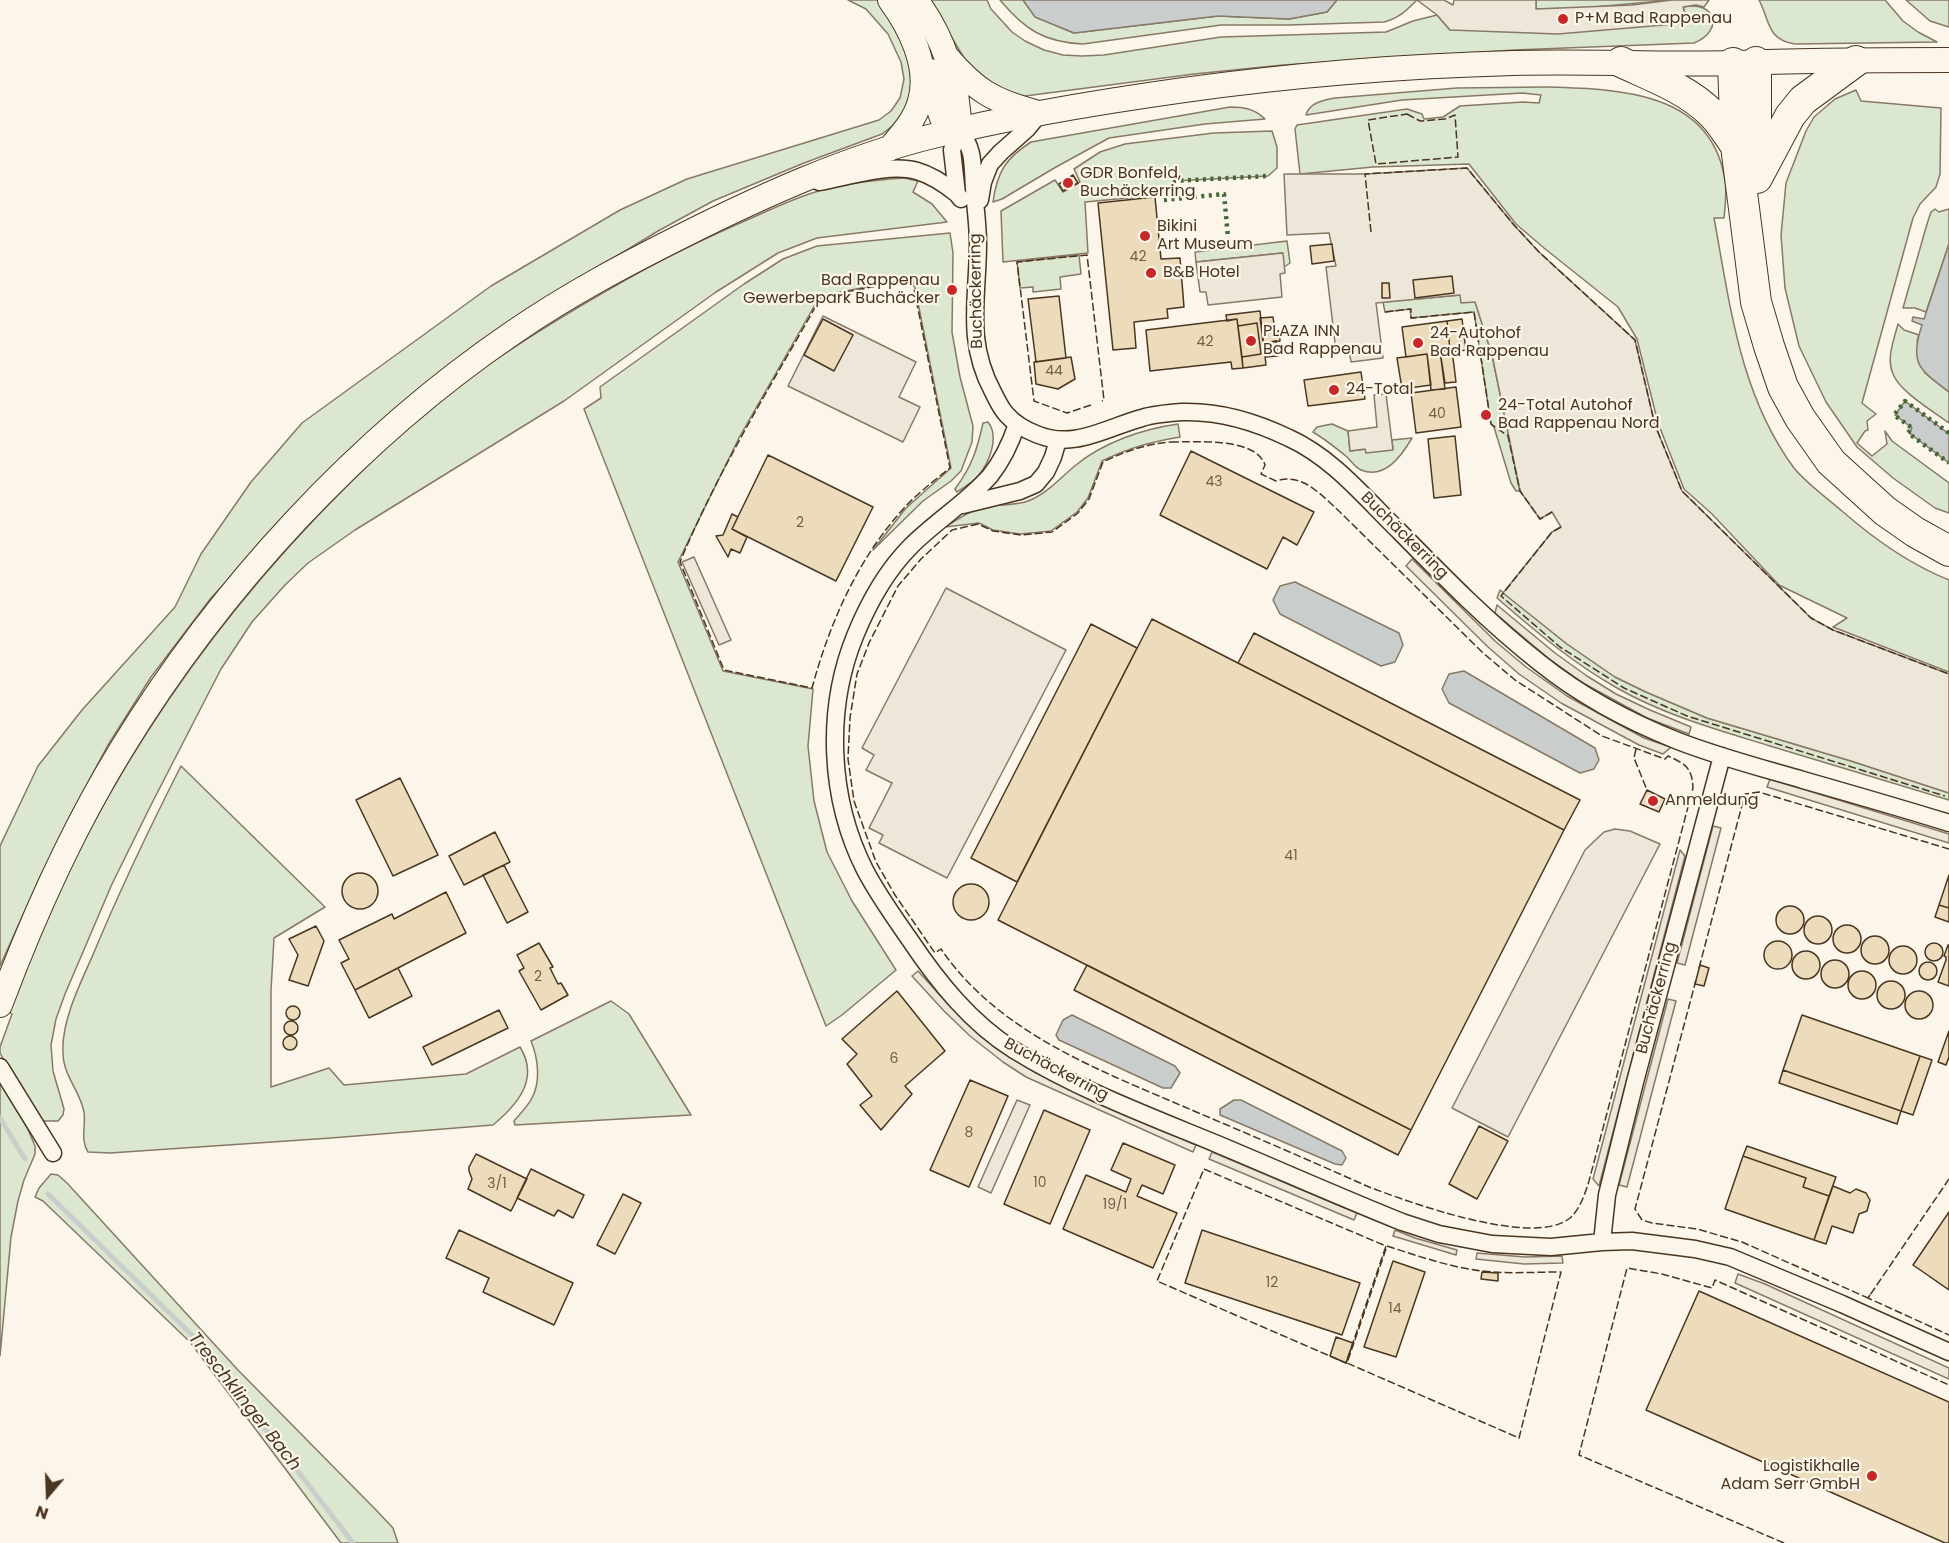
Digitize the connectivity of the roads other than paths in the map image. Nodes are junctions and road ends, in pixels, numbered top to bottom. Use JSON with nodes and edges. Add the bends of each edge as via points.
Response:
{"nodes":[{"id":1,"x":892,"y":0,"type":"edge"},
{"id":2,"x":916,"y":0,"type":"edge"},
{"id":3,"x":947,"y":57,"type":"junction"},
{"id":4,"x":1949,"y":60,"type":"edge"},
{"id":5,"x":1856,"y":61,"type":"junction"},
{"id":6,"x":1621,"y":62,"type":"junction"},
{"id":7,"x":1744,"y":62,"type":"junction"},
{"id":8,"x":1040,"y":113,"type":"junction"},
{"id":9,"x":959,"y":130,"type":"junction"},
{"id":10,"x":1736,"y":146,"type":"junction"},
{"id":11,"x":890,"y":148,"type":"junction"},
{"id":12,"x":1757,"y":178,"type":"junction"},
{"id":13,"x":783,"y":189,"type":"junction"},
{"id":14,"x":957,"y":194,"type":"junction"},
{"id":15,"x":976,"y":218,"type":"junction"},
{"id":16,"x":1749,"y":253,"type":"junction"},
{"id":17,"x":1017,"y":424,"type":"junction"},
{"id":18,"x":1058,"y":440,"type":"junction"},
{"id":19,"x":956,"y":507,"type":"junction"},
{"id":20,"x":1949,"y":550,"type":"edge"},
{"id":21,"x":1722,"y":756,"type":"junction"},
{"id":22,"x":1949,"y":823,"type":"edge"},
{"id":23,"x":1,"y":1004,"type":"edge"},
{"id":24,"x":0,"y":1067,"type":"edge"},
{"id":25,"x":53,"y":1153,"type":"dead end"},
{"id":26,"x":1602,"y":1242,"type":"junction"},
{"id":27,"x":1949,"y":1352,"type":"edge"}],
"edges":[{"from":1,"to":9,"type":"main road","via":[[902,7],[921,40],[942,118]]},
{"from":1,"to":11,"type":"main road","via":[[919,54],[923,86],[908,127]]},
{"from":2,"to":3,"type":"main road"},
{"from":3,"to":8,"type":"main road","via":[[982,91],[1006,104]]},
{"from":3,"to":9,"type":"main road","via":[[959,107]]},
{"from":4,"to":5,"type":"main road"},
{"from":5,"to":7,"type":"main road"},
{"from":5,"to":12,"type":"highway","via":[[1803,100],[1790,116]]},
{"from":6,"to":7,"type":"main road"},
{"from":6,"to":8,"type":"main road","via":[[1397,68],[1283,77]]},
{"from":6,"to":10,"type":"highway","via":[[1692,98],[1710,112]]},
{"from":7,"to":10,"type":"highway"},
{"from":7,"to":12,"type":"highway"},
{"from":8,"to":9,"type":"main road"},
{"from":8,"to":15,"type":"street","name":"Buchäckerring","via":[[990,164]]},
{"from":9,"to":11,"type":"main road"},
{"from":9,"to":14,"type":"street","via":[[952,150]]},
{"from":9,"to":15,"type":"street","name":"Buchäckerring","via":[[970,143]]},
{"from":10,"to":16,"type":"highway"},
{"from":11,"to":13,"type":"main road"},
{"from":12,"to":16,"type":"highway"},
{"from":13,"to":14,"type":"street","name":"Buchäckerring","via":[[885,170],[908,170],[927,175]]},
{"from":13,"to":23,"type":"main road","via":[[610,273],[514,332],[451,378],[374,443],[309,507],[209,622],[120,751],[52,881]]},
{"from":14,"to":15,"type":"street","name":"Buchäckerring"},
{"from":15,"to":17,"type":"street","name":"Buchäckerring","via":[[974,324],[978,357],[998,403]]},
{"from":16,"to":20,"type":"highway","via":[[1756,302],[1769,346],[1783,387],[1800,418],[1831,462],[1885,511]]},
{"from":17,"to":18,"type":"street","name":"Buchäckerring"},
{"from":17,"to":19,"type":"street","name":"Buchäckerring","via":[[991,475]]},
{"from":18,"to":19,"type":"street","name":"Buchäckerring","via":[[1046,472],[1036,484]]},
{"from":18,"to":21,"type":"street","name":"Buchäckerring","via":[[1087,438],[1142,417],[1183,412],[1227,416],[1292,439],[1331,464],[1463,596],[1542,665],[1618,713],[1676,741]]},
{"from":19,"to":26,"type":"street","name":"Buchäckerring","via":[[909,547],[885,577],[855,636],[836,716],[835,760],[841,803],[865,870],[929,968],[958,1003],[1013,1049],[1053,1072],[1402,1222],[1492,1244],[1551,1247]]},
{"from":21,"to":22,"type":"street","name":"Buchäckerring"},
{"from":21,"to":26,"type":"street","name":"Buchäckerring","via":[[1607,1195]]},
{"from":24,"to":25,"type":"street"},
{"from":26,"to":27,"type":"street","name":"Buchäckerring","via":[[1664,1244],[1730,1257]]}]}
